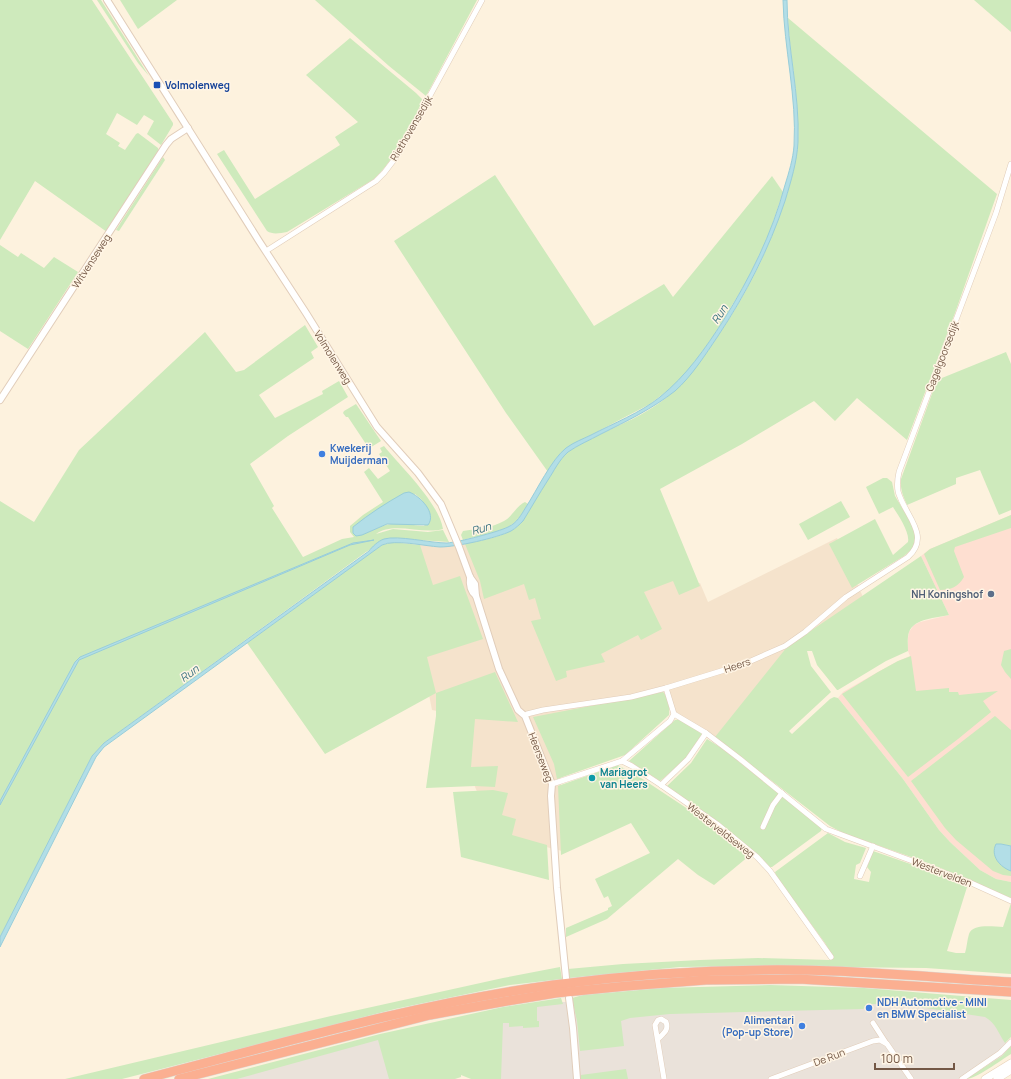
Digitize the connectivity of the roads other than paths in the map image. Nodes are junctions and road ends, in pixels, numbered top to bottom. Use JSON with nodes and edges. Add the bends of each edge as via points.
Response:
{"nodes":[{"id":1,"x":107,"y":0,"type":"edge"},
{"id":2,"x":482,"y":0,"type":"edge"},
{"id":3,"x":188,"y":128,"type":"junction"},
{"id":4,"x":1011,"y":164,"type":"edge"},
{"id":5,"x":266,"y":251,"type":"junction"},
{"id":6,"x":0,"y":400,"type":"edge"},
{"id":7,"x":450,"y":526,"type":"joint"},
{"id":8,"x":918,"y":549,"type":"joint"},
{"id":9,"x":666,"y":688,"type":"junction"},
{"id":10,"x":674,"y":714,"type":"junction"},
{"id":11,"x":525,"y":716,"type":"junction"},
{"id":12,"x":706,"y":734,"type":"junction"},
{"id":13,"x":622,"y":761,"type":"junction"},
{"id":14,"x":552,"y":784,"type":"junction"},
{"id":15,"x":661,"y":785,"type":"junction"},
{"id":16,"x":782,"y":793,"type":"junction"},
{"id":17,"x":763,"y":827,"type":"dead end"},
{"id":18,"x":873,"y":846,"type":"junction"},
{"id":19,"x":860,"y":876,"type":"dead end"},
{"id":20,"x":1011,"y":900,"type":"edge"},
{"id":21,"x":831,"y":957,"type":"dead end"},
{"id":22,"x":566,"y":978,"type":"dead end"},
{"id":23,"x":1011,"y":982,"type":"edge"},
{"id":24,"x":1011,"y":992,"type":"edge"},
{"id":25,"x":569,"y":998,"type":"dead end"},
{"id":26,"x":873,"y":1023,"type":"dead end"},
{"id":27,"x":658,"y":1039,"type":"dead end"},
{"id":28,"x":1011,"y":1042,"type":"edge"},
{"id":29,"x":887,"y":1044,"type":"junction"},
{"id":30,"x":1011,"y":1063,"type":"edge"},
{"id":31,"x":1011,"y":1070,"type":"edge"},
{"id":32,"x":144,"y":1079,"type":"edge"},
{"id":33,"x":179,"y":1079,"type":"edge"},
{"id":34,"x":577,"y":1079,"type":"edge"},
{"id":35,"x":664,"y":1079,"type":"edge"},
{"id":36,"x":771,"y":1079,"type":"edge"},
{"id":37,"x":911,"y":1079,"type":"edge"},
{"id":38,"x":962,"y":1079,"type":"edge"},
{"id":39,"x":985,"y":1079,"type":"edge"},
{"id":40,"x":997,"y":1079,"type":"edge"}],
"edges":[{"from":1,"to":3,"type":"street","name":"Volmolenweg"},
{"from":2,"to":5,"type":"street","name":"Riethovensedijk","via":[[397,156],[384,173],[376,181]]},
{"from":3,"to":5,"type":"street","name":"Volmolenweg"},
{"from":3,"to":6,"type":"street","name":"Witvenseweg","via":[[166,145]]},
{"from":4,"to":8,"type":"street","name":"Gagelgoorsedijk","via":[[996,213],[899,472],[898,490],[917,533]]},
{"from":5,"to":7,"type":"street","name":"Volmolenweg","via":[[377,427],[434,493]]},
{"from":7,"to":11,"type":"street","name":"Heerseweg","via":[[470,577],[471,591],[476,596],[498,669],[518,710]]},
{"from":8,"to":9,"type":"street","name":"Heers","via":[[846,597],[785,646],[744,664]]},
{"from":9,"to":10,"type":"street"},
{"from":9,"to":11,"type":"street","name":"Heers","via":[[631,697],[543,710]]},
{"from":10,"to":12,"type":"street","name":"Westervelden"},
{"from":10,"to":13,"type":"street","via":[[670,721]]},
{"from":11,"to":14,"type":"street","name":"Heerseweg"},
{"from":12,"to":15,"type":"street","via":[[688,759]]},
{"from":12,"to":16,"type":"street","name":"Westervelden"},
{"from":13,"to":14,"type":"street"},
{"from":13,"to":15,"type":"street","name":"Westerveldseweg"},
{"from":14,"to":22,"type":"street","name":"Heerseweg","via":[[556,888]]},
{"from":15,"to":21,"type":"street","name":"Westerveldseweg","via":[[717,824],[757,857],[770,871]]},
{"from":16,"to":17,"type":"street","via":[[773,805]]},
{"from":16,"to":18,"type":"street","name":"Westervelden","via":[[826,829]]},
{"from":18,"to":19,"type":"street"},
{"from":18,"to":20,"type":"street","name":"Westervelden"},
{"from":23,"to":32,"type":"highway","via":[[762,970],[671,973],[568,983],[506,991],[429,1006]]},
{"from":24,"to":33,"type":"highway","via":[[799,979],[706,980],[627,986],[507,1000],[430,1015]]},
{"from":25,"to":34,"type":"street"},
{"from":26,"to":29,"type":"street"},
{"from":27,"to":35,"type":"street"},
{"from":28,"to":38,"type":"street","via":[[1000,1053]]},
{"from":29,"to":36,"type":"street","name":"De Run","via":[[880,1040],[873,1041]]},
{"from":29,"to":37,"type":"street"},
{"from":30,"to":39,"type":"main road"},
{"from":31,"to":40,"type":"main road"}]}
